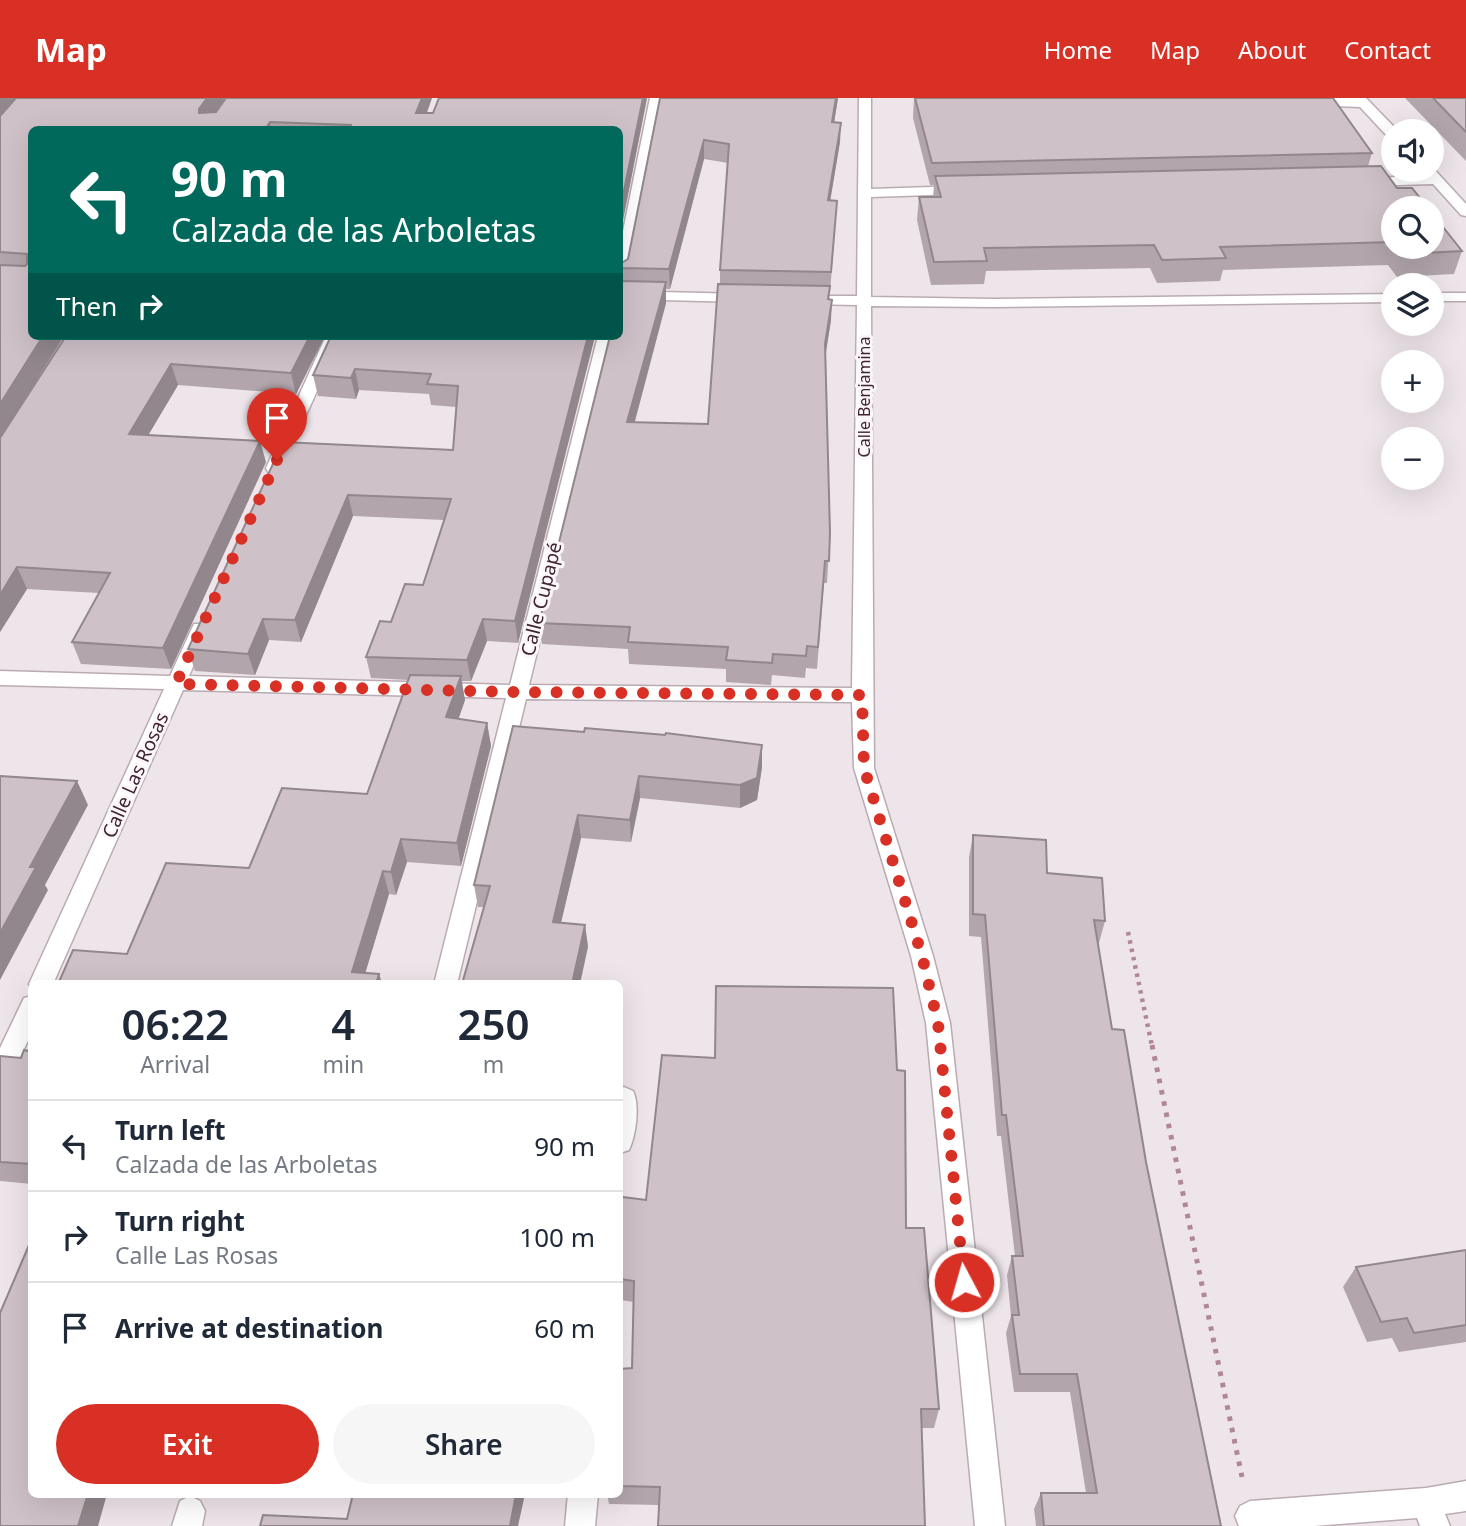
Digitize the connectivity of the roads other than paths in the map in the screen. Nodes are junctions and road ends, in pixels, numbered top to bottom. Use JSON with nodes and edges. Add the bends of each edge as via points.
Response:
{"nodes":[{"id":1,"x":656,"y":98,"type":"edge"},
{"id":2,"x":865,"y":98,"type":"edge"},
{"id":3,"x":1361,"y":100,"type":"edge"},
{"id":4,"x":1294,"y":102,"type":"edge"},
{"id":5,"x":1381,"y":121,"type":"edge"},
{"id":6,"x":1381,"y":179,"type":"edge"},
{"id":7,"x":1353,"y":182,"type":"edge"},
{"id":8,"x":1438,"y":182,"type":"edge"},
{"id":9,"x":977,"y":190,"type":"edge"},
{"id":10,"x":865,"y":192,"type":"junction"},
{"id":11,"x":1466,"y":212,"type":"edge"},
{"id":12,"x":623,"y":264,"type":"edge"},
{"id":13,"x":623,"y":295,"type":"edge"},
{"id":14,"x":1444,"y":297,"type":"edge"},
{"id":15,"x":1466,"y":297,"type":"edge"},
{"id":16,"x":1381,"y":298,"type":"edge"},
{"id":17,"x":765,"y":299,"type":"edge"},
{"id":18,"x":791,"y":299,"type":"edge"},
{"id":19,"x":865,"y":301,"type":"junction"},
{"id":20,"x":332,"y":340,"type":"edge"},
{"id":21,"x":605,"y":340,"type":"edge"},
{"id":22,"x":266,"y":485,"type":"edge"},
{"id":23,"x":210,"y":609,"type":"edge"},
{"id":24,"x":0,"y":678,"type":"edge"},
{"id":25,"x":176,"y":684,"type":"junction"},
{"id":26,"x":517,"y":692,"type":"junction"},
{"id":27,"x":862,"y":695,"type":"junction"},
{"id":28,"x":43,"y":980,"type":"edge"},
{"id":29,"x":446,"y":980,"type":"edge"},
{"id":30,"x":28,"y":1014,"type":"edge"},
{"id":31,"x":0,"y":1074,"type":"edge"},
{"id":32,"x":624,"y":1098,"type":"dead end"},
{"id":33,"x":623,"y":1109,"type":"edge"},
{"id":34,"x":1466,"y":1496,"type":"edge"},
{"id":35,"x":583,"y":1498,"type":"edge"},
{"id":36,"x":1431,"y":1515,"type":"edge"},
{"id":37,"x":1250,"y":1516,"type":"road end"},
{"id":38,"x":580,"y":1526,"type":"edge"},
{"id":39,"x":990,"y":1526,"type":"edge"}],
"edges":[{"from":1,"to":12,"type":"street"},
{"from":2,"to":10,"type":"street","name":"Calle Benjamina"},
{"from":3,"to":4,"type":"street"},
{"from":3,"to":5,"type":"street"},
{"from":6,"to":7,"type":"street"},
{"from":8,"to":11,"type":"street"},
{"from":9,"to":10,"type":"street"},
{"from":10,"to":19,"type":"street","name":"Calle Benjamina"},
{"from":13,"to":17,"type":"street"},
{"from":14,"to":15,"type":"street"},
{"from":16,"to":19,"type":"street"},
{"from":18,"to":19,"type":"street"},
{"from":19,"to":27,"type":"street","name":"Calle Benjamina"},
{"from":20,"to":22,"type":"street"},
{"from":21,"to":26,"type":"street","name":"Calle Cupapé"},
{"from":23,"to":25,"type":"street","name":"Calle Las Rosas"},
{"from":24,"to":25,"type":"street"},
{"from":25,"to":26,"type":"street"},
{"from":25,"to":28,"type":"street","name":"Calle Las Rosas"},
{"from":26,"to":27,"type":"street"},
{"from":26,"to":29,"type":"street","name":"Calle Cupapé"},
{"from":27,"to":39,"type":"street","name":"Calle Benjamina","via":[[864,768],[938,1023]]},
{"from":30,"to":31,"type":"street"},
{"from":32,"to":33,"type":"street"},
{"from":34,"to":36,"type":"street"},
{"from":35,"to":38,"type":"street"},
{"from":36,"to":37,"type":"street"}]}
